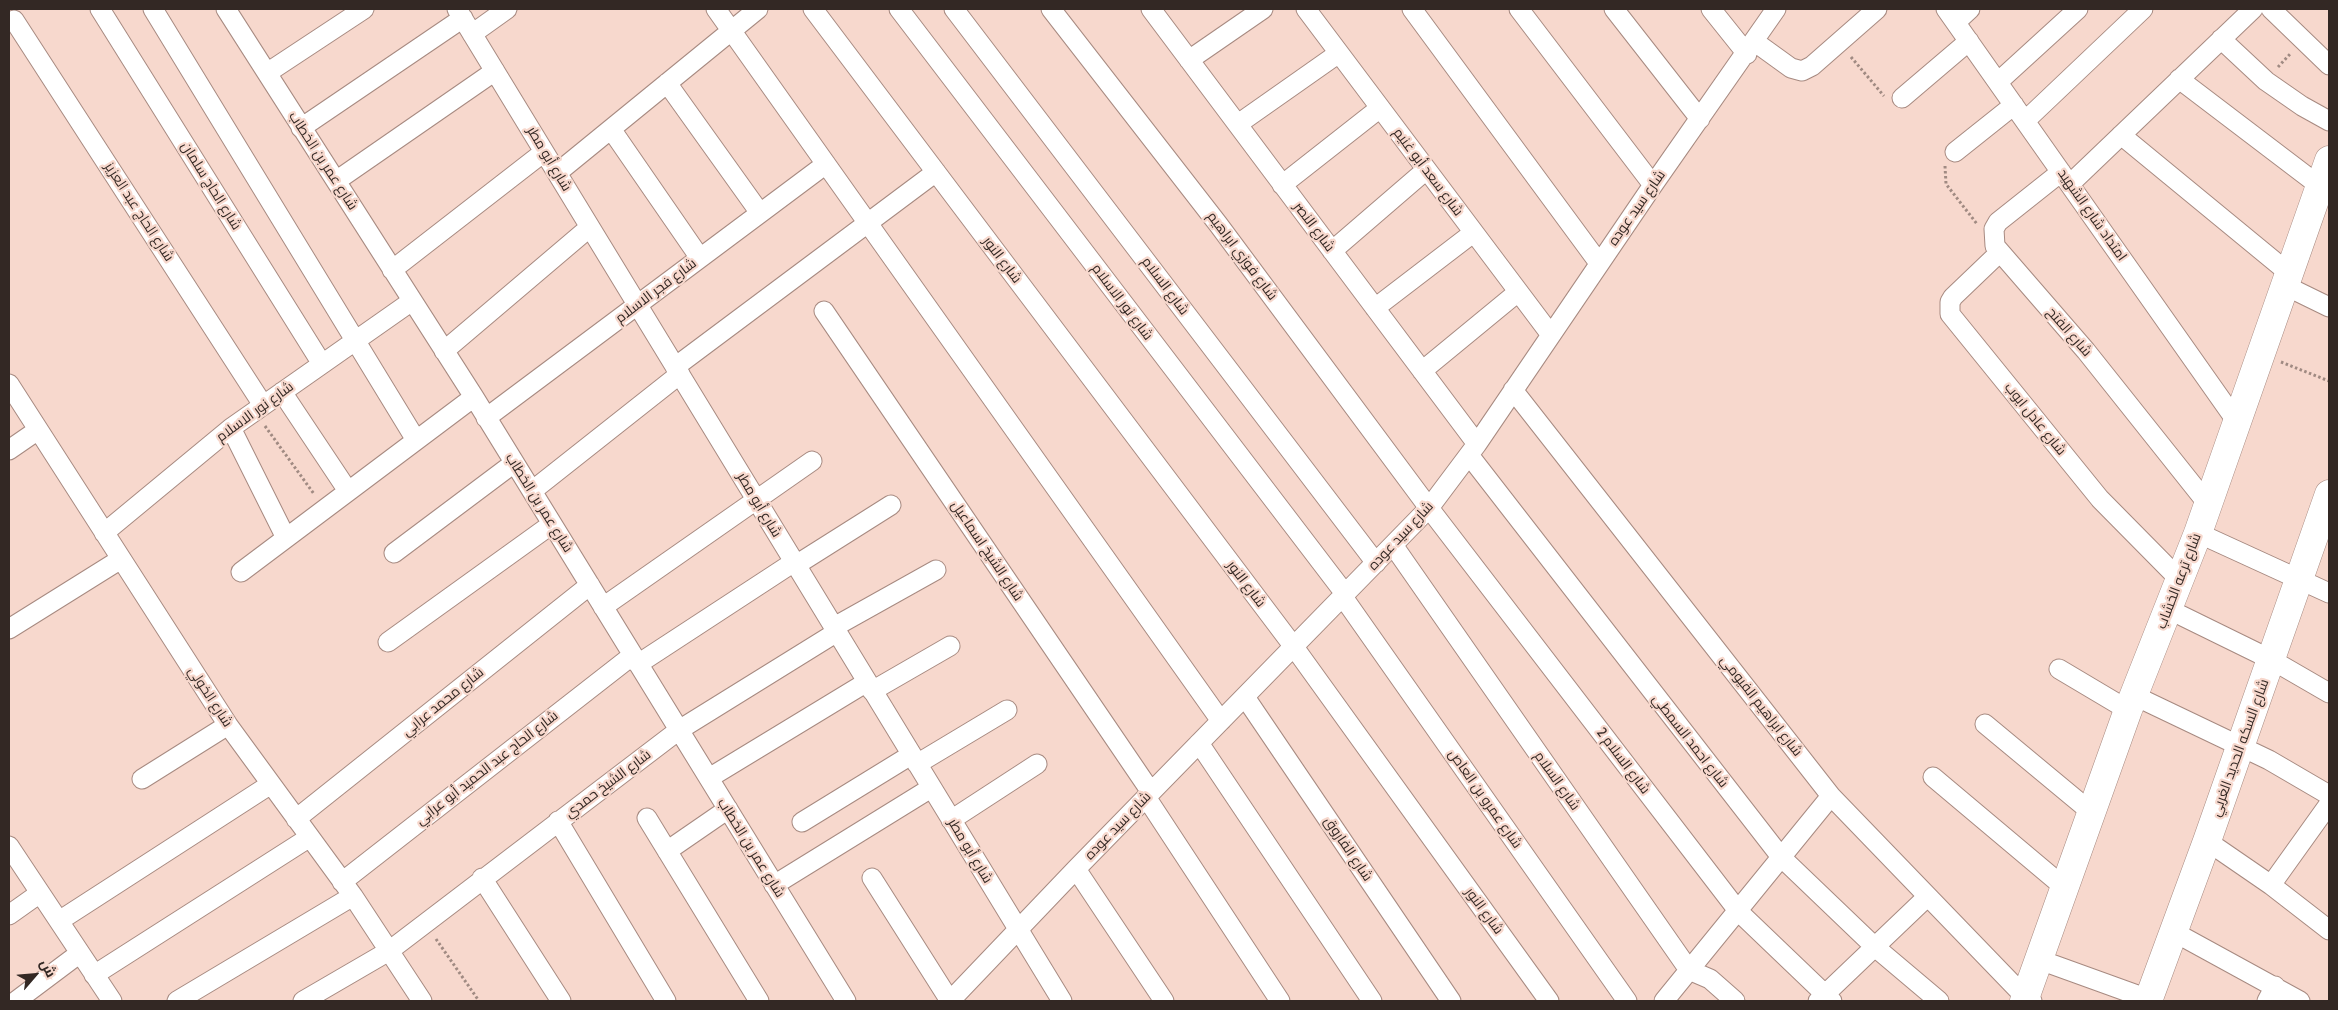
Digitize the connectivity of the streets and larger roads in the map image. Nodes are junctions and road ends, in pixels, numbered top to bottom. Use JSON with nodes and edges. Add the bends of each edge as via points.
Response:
{"nodes":[{"id":1,"x":100,"y":9,"type":"edge"},
{"id":2,"x":153,"y":9,"type":"edge"},
{"id":3,"x":364,"y":9,"type":"edge"},
{"id":4,"x":507,"y":9,"type":"edge"},
{"id":5,"x":716,"y":9,"type":"edge"},
{"id":6,"x":758,"y":9,"type":"edge"},
{"id":7,"x":813,"y":9,"type":"edge"},
{"id":8,"x":899,"y":9,"type":"edge"},
{"id":9,"x":954,"y":9,"type":"edge"},
{"id":10,"x":1051,"y":9,"type":"edge"},
{"id":11,"x":1151,"y":9,"type":"edge"},
{"id":12,"x":1264,"y":9,"type":"edge"},
{"id":13,"x":1306,"y":9,"type":"edge"},
{"id":14,"x":1412,"y":9,"type":"edge"},
{"id":15,"x":1519,"y":9,"type":"edge"},
{"id":16,"x":1614,"y":9,"type":"edge"},
{"id":17,"x":1711,"y":9,"type":"edge"},
{"id":18,"x":1776,"y":9,"type":"edge"},
{"id":19,"x":1878,"y":9,"type":"edge"},
{"id":20,"x":1970,"y":9,"type":"edge"},
{"id":21,"x":2078,"y":9,"type":"edge"},
{"id":22,"x":2143,"y":9,"type":"edge"},
{"id":23,"x":2253,"y":9,"type":"edge"},
{"id":24,"x":2271,"y":9,"type":"edge"},
{"id":25,"x":231,"y":11,"type":"edge"},
{"id":26,"x":1951,"y":15,"type":"edge"},
{"id":27,"x":16,"y":17,"type":"edge"},
{"id":28,"x":464,"y":20,"type":"edge"},
{"id":29,"x":731,"y":31,"type":"junction"},
{"id":30,"x":2221,"y":39,"type":"junction"},
{"id":31,"x":1969,"y":41,"type":"junction"},
{"id":32,"x":1751,"y":48,"type":"junction"},
{"id":33,"x":1339,"y":53,"type":"junction"},
{"id":34,"x":1189,"y":60,"type":"junction"},
{"id":35,"x":2329,"y":66,"type":"edge"},
{"id":36,"x":495,"y":71,"type":"junction"},
{"id":37,"x":267,"y":73,"type":"junction"},
{"id":38,"x":2179,"y":79,"type":"junction"},
{"id":39,"x":1998,"y":82,"type":"junction"},
{"id":40,"x":667,"y":83,"type":"junction"},
{"id":41,"x":1902,"y":98,"type":"road end"},
{"id":42,"x":1380,"y":108,"type":"junction"},
{"id":43,"x":2019,"y":113,"type":"junction"},
{"id":44,"x":1700,"y":119,"type":"junction"},
{"id":45,"x":2329,"y":121,"type":"edge"},
{"id":46,"x":1238,"y":124,"type":"junction"},
{"id":47,"x":302,"y":128,"type":"junction"},
{"id":48,"x":612,"y":129,"type":"junction"},
{"id":49,"x":2121,"y":135,"type":"junction"},
{"id":50,"x":544,"y":152,"type":"junction"},
{"id":51,"x":1955,"y":152,"type":"road end"},
{"id":52,"x":2329,"y":160,"type":"edge"},
{"id":53,"x":826,"y":164,"type":"junction"},
{"id":54,"x":1426,"y":170,"type":"junction"},
{"id":55,"x":936,"y":172,"type":"junction"},
{"id":56,"x":557,"y":173,"type":"junction"},
{"id":57,"x":2065,"y":178,"type":"junction"},
{"id":58,"x":336,"y":181,"type":"junction"},
{"id":59,"x":1282,"y":184,"type":"junction"},
{"id":60,"x":1653,"y":185,"type":"junction"},
{"id":61,"x":2322,"y":197,"type":"edge"},
{"id":62,"x":760,"y":213,"type":"junction"},
{"id":63,"x":868,"y":223,"type":"junction"},
{"id":64,"x":590,"y":227,"type":"junction"},
{"id":65,"x":1473,"y":233,"type":"junction"},
{"id":66,"x":1996,"y":245,"type":"junction"},
{"id":67,"x":1332,"y":251,"type":"junction"},
{"id":68,"x":700,"y":258,"type":"junction"},
{"id":69,"x":1599,"y":263,"type":"junction"},
{"id":70,"x":392,"y":270,"type":"junction"},
{"id":71,"x":2288,"y":280,"type":"junction"},
{"id":72,"x":1518,"y":292,"type":"junction"},
{"id":73,"x":412,"y":301,"type":"junction"},
{"id":74,"x":638,"y":304,"type":"junction"},
{"id":75,"x":2329,"y":307,"type":"edge"},
{"id":76,"x":1375,"y":308,"type":"junction"},
{"id":77,"x":824,"y":311,"type":"dead end"},
{"id":78,"x":1551,"y":335,"type":"junction"},
{"id":79,"x":356,"y":340,"type":"junction"},
{"id":80,"x":444,"y":351,"type":"junction"},
{"id":81,"x":322,"y":364,"type":"junction"},
{"id":82,"x":678,"y":371,"type":"junction"},
{"id":83,"x":1422,"y":371,"type":"junction"},
{"id":84,"x":9,"y":384,"type":"edge"},
{"id":85,"x":1513,"y":390,"type":"junction"},
{"id":86,"x":282,"y":392,"type":"junction"},
{"id":87,"x":474,"y":397,"type":"junction"},
{"id":88,"x":259,"y":408,"type":"junction"},
{"id":89,"x":486,"y":418,"type":"junction"},
{"id":90,"x":2237,"y":422,"type":"junction"},
{"id":91,"x":231,"y":428,"type":"junction"},
{"id":92,"x":38,"y":430,"type":"junction"},
{"id":93,"x":416,"y":440,"type":"junction"},
{"id":94,"x":9,"y":450,"type":"edge"},
{"id":95,"x":1473,"y":450,"type":"junction"},
{"id":96,"x":812,"y":461,"type":"dead end"},
{"id":97,"x":514,"y":463,"type":"junction"},
{"id":98,"x":348,"y":491,"type":"junction"},
{"id":99,"x":532,"y":491,"type":"junction"},
{"id":100,"x":2329,"y":494,"type":"edge"},
{"id":101,"x":756,"y":500,"type":"junction"},
{"id":102,"x":2207,"y":503,"type":"junction"},
{"id":103,"x":892,"y":505,"type":"dead end"},
{"id":104,"x":1429,"y":508,"type":"junction"},
{"id":105,"x":552,"y":524,"type":"junction"},
{"id":106,"x":104,"y":533,"type":"junction"},
{"id":107,"x":2198,"y":533,"type":"junction"},
{"id":108,"x":286,"y":538,"type":"junction"},
{"id":109,"x":1393,"y":545,"type":"junction"},
{"id":110,"x":394,"y":553,"type":"dead end"},
{"id":111,"x":121,"y":559,"type":"junction"},
{"id":112,"x":795,"y":563,"type":"junction"},
{"id":113,"x":1376,"y":563,"type":"junction"},
{"id":114,"x":936,"y":570,"type":"dead end"},
{"id":115,"x":241,"y":572,"type":"dead end"},
{"id":116,"x":2301,"y":578,"type":"junction"},
{"id":117,"x":2180,"y":580,"type":"junction"},
{"id":118,"x":590,"y":585,"type":"junction"},
{"id":119,"x":2329,"y":593,"type":"edge"},
{"id":120,"x":1345,"y":596,"type":"junction"},
{"id":121,"x":603,"y":607,"type":"junction"},
{"id":122,"x":2168,"y":609,"type":"junction"},
{"id":123,"x":9,"y":629,"type":"edge"},
{"id":124,"x":835,"y":630,"type":"junction"},
{"id":125,"x":388,"y":642,"type":"dead end"},
{"id":126,"x":950,"y":646,"type":"dead end"},
{"id":127,"x":1294,"y":647,"type":"junction"},
{"id":128,"x":636,"y":660,"type":"junction"},
{"id":129,"x":2272,"y":660,"type":"junction"},
{"id":130,"x":2059,"y":669,"type":"dead end"},
{"id":131,"x":869,"y":686,"type":"junction"},
{"id":132,"x":2329,"y":693,"type":"edge"},
{"id":133,"x":1245,"y":697,"type":"junction"},
{"id":134,"x":2131,"y":703,"type":"junction"},
{"id":135,"x":1007,"y":710,"type":"dead end"},
{"id":136,"x":1221,"y":721,"type":"junction"},
{"id":137,"x":1985,"y":724,"type":"dead end"},
{"id":138,"x":228,"y":725,"type":"junction"},
{"id":139,"x":679,"y":730,"type":"junction"},
{"id":140,"x":1199,"y":743,"type":"junction"},
{"id":141,"x":2240,"y":746,"type":"junction"},
{"id":142,"x":914,"y":759,"type":"junction"},
{"id":143,"x":1036,"y":764,"type":"dead end"},
{"id":144,"x":1933,"y":777,"type":"dead end"},
{"id":145,"x":709,"y":778,"type":"junction"},
{"id":146,"x":142,"y":779,"type":"dead end"},
{"id":147,"x":271,"y":784,"type":"junction"},
{"id":148,"x":931,"y":788,"type":"junction"},
{"id":149,"x":1148,"y":794,"type":"junction"},
{"id":150,"x":2329,"y":795,"type":"edge"},
{"id":151,"x":1831,"y":796,"type":"junction"},
{"id":152,"x":2329,"y":804,"type":"edge"},
{"id":153,"x":728,"y":809,"type":"junction"},
{"id":154,"x":2091,"y":812,"type":"junction"},
{"id":155,"x":647,"y":818,"type":"dead end"},
{"id":156,"x":296,"y":819,"type":"junction"},
{"id":157,"x":951,"y":820,"type":"junction"},
{"id":158,"x":558,"y":821,"type":"junction"},
{"id":159,"x":802,"y":822,"type":"dead end"},
{"id":160,"x":310,"y":837,"type":"junction"},
{"id":161,"x":2207,"y":841,"type":"junction"},
{"id":162,"x":9,"y":846,"type":"edge"},
{"id":163,"x":667,"y":851,"type":"junction"},
{"id":164,"x":1780,"y":857,"type":"junction"},
{"id":165,"x":1076,"y":869,"type":"junction"},
{"id":166,"x":482,"y":878,"type":"junction"},
{"id":167,"x":872,"y":878,"type":"dead end"},
{"id":168,"x":774,"y":884,"type":"junction"},
{"id":169,"x":2271,"y":885,"type":"junction"},
{"id":170,"x":2065,"y":888,"type":"junction"},
{"id":171,"x":348,"y":889,"type":"junction"},
{"id":172,"x":40,"y":893,"type":"junction"},
{"id":173,"x":1927,"y":897,"type":"junction"},
{"id":174,"x":1739,"y":912,"type":"junction"},
{"id":175,"x":9,"y":916,"type":"edge"},
{"id":176,"x":59,"y":921,"type":"junction"},
{"id":177,"x":1018,"y":929,"type":"junction"},
{"id":178,"x":2329,"y":930,"type":"edge"},
{"id":179,"x":2174,"y":932,"type":"junction"},
{"id":180,"x":1875,"y":947,"type":"junction"},
{"id":181,"x":389,"y":951,"type":"junction"},
{"id":182,"x":80,"y":953,"type":"junction"},
{"id":183,"x":2040,"y":960,"type":"junction"},
{"id":184,"x":1689,"y":970,"type":"junction"},
{"id":185,"x":94,"y":975,"type":"junction"},
{"id":186,"x":2271,"y":994,"type":"edge"},
{"id":187,"x":1825,"y":999,"type":"edge"},
{"id":188,"x":2027,"y":1000,"type":"edge"},
{"id":189,"x":2148,"y":1000,"type":"edge"},
{"id":190,"x":16,"y":1001,"type":"edge"},
{"id":191,"x":112,"y":1001,"type":"edge"},
{"id":192,"x":177,"y":1001,"type":"edge"},
{"id":193,"x":302,"y":1001,"type":"edge"},
{"id":194,"x":422,"y":1001,"type":"edge"},
{"id":195,"x":561,"y":1001,"type":"edge"},
{"id":196,"x":666,"y":1001,"type":"edge"},
{"id":197,"x":759,"y":1001,"type":"edge"},
{"id":198,"x":846,"y":1001,"type":"edge"},
{"id":199,"x":950,"y":1001,"type":"edge"},
{"id":200,"x":1062,"y":1001,"type":"edge"},
{"id":201,"x":1164,"y":1001,"type":"edge"},
{"id":202,"x":1280,"y":1001,"type":"edge"},
{"id":203,"x":1372,"y":1001,"type":"edge"},
{"id":204,"x":1451,"y":1001,"type":"edge"},
{"id":205,"x":1549,"y":1001,"type":"edge"},
{"id":206,"x":1627,"y":1001,"type":"edge"},
{"id":207,"x":1664,"y":1001,"type":"edge"},
{"id":208,"x":1735,"y":1001,"type":"edge"},
{"id":209,"x":1939,"y":1001,"type":"edge"},
{"id":210,"x":2300,"y":1001,"type":"edge"}],
"edges":[{"from":1,"to":81,"type":"street","name":"شارع الحاج سلمان"},
{"from":2,"to":79,"type":"street"},
{"from":3,"to":37,"type":"street"},
{"from":4,"to":28,"type":"street"},
{"from":5,"to":29,"type":"street"},
{"from":6,"to":29,"type":"street"},
{"from":7,"to":55,"type":"street","name":"شارع النور"},
{"from":8,"to":120,"type":"street","name":"شارع نور الاسلام"},
{"from":9,"to":113,"type":"street","name":"شارع السلام"},
{"from":10,"to":104,"type":"street","name":"شارع فوزي ابراهيم","via":[[1218,224]]},
{"from":11,"to":34,"type":"street","name":"شارع النصر"},
{"from":12,"to":34,"type":"street"},
{"from":13,"to":33,"type":"street","name":"شارع سعد أبو غنيم"},
{"from":14,"to":69,"type":"street"},
{"from":15,"to":60,"type":"street"},
{"from":16,"to":44,"type":"street"},
{"from":17,"to":32,"type":"street"},
{"from":18,"to":32,"type":"street","name":"شارع سيد عوده"},
{"from":19,"to":32,"type":"street","via":[[1802,71]]},
{"from":20,"to":26,"type":"street"},
{"from":21,"to":39,"type":"street"},
{"from":22,"to":43,"type":"street"},
{"from":23,"to":30,"type":"street"},
{"from":24,"to":35,"type":"street"},
{"from":25,"to":37,"type":"street","name":"شارع عمر بن الخطاب"},
{"from":26,"to":31,"type":"street","name":"امتداد شارع الشهيد"},
{"from":27,"to":88,"type":"street","name":"شارع الحاج عبد العزيز"},
{"from":28,"to":36,"type":"street","name":"شارع أبو مطر"},
{"from":28,"to":47,"type":"street"},
{"from":29,"to":40,"type":"street"},
{"from":29,"to":53,"type":"street"},
{"from":30,"to":38,"type":"street"},
{"from":30,"to":45,"type":"street","via":[[2266,81]]},
{"from":31,"to":39,"type":"street","name":"امتداد شارع الشهيد"},
{"from":31,"to":41,"type":"street"},
{"from":32,"to":44,"type":"street","name":"شارع سيد عوده"},
{"from":33,"to":42,"type":"street","name":"شارع سعد أبو غنيم"},
{"from":33,"to":46,"type":"street"},
{"from":34,"to":46,"type":"street","name":"شارع النصر"},
{"from":36,"to":50,"type":"street","name":"شارع أبو مطر"},
{"from":36,"to":58,"type":"street"},
{"from":37,"to":47,"type":"street","name":"شارع عمر بن الخطاب"},
{"from":38,"to":49,"type":"street"},
{"from":38,"to":61,"type":"street"},
{"from":39,"to":43,"type":"street","name":"امتداد شارع الشهيد"},
{"from":40,"to":48,"type":"street"},
{"from":40,"to":62,"type":"street"},
{"from":42,"to":54,"type":"street","name":"شارع سعد أبو غنيم"},
{"from":42,"to":59,"type":"street"},
{"from":43,"to":51,"type":"street"},
{"from":43,"to":57,"type":"street","name":"امتداد شارع الشهيد"},
{"from":44,"to":60,"type":"street","name":"شارع سيد عوده"},
{"from":46,"to":59,"type":"street","name":"شارع النصر"},
{"from":47,"to":58,"type":"street","name":"شارع عمر بن الخطاب"},
{"from":48,"to":56,"type":"street"},
{"from":48,"to":68,"type":"street"},
{"from":49,"to":57,"type":"street"},
{"from":49,"to":71,"type":"street"},
{"from":50,"to":56,"type":"street","name":"شارع أبو مطر"},
{"from":50,"to":70,"type":"street"},
{"from":52,"to":61,"type":"street","name":"شارع ترعه الخشاب"},
{"from":53,"to":62,"type":"street","name":"شارع فجر الاسلام"},
{"from":53,"to":63,"type":"street"},
{"from":54,"to":65,"type":"street","name":"شارع سعد أبو غنيم"},
{"from":54,"to":67,"type":"street"},
{"from":55,"to":63,"type":"street"},
{"from":55,"to":127,"type":"street","name":"شارع النور"},
{"from":56,"to":64,"type":"street","name":"شارع أبو مطر"},
{"from":57,"to":66,"type":"street","via":[[1998,222]]},
{"from":57,"to":90,"type":"street","name":"امتداد شارع الشهيد"},
{"from":58,"to":70,"type":"street","name":"شارع عمر بن الخطاب"},
{"from":59,"to":67,"type":"street","name":"شارع النصر"},
{"from":60,"to":69,"type":"street","name":"شارع سيد عوده"},
{"from":61,"to":71,"type":"street","name":"شارع ترعه الخشاب"},
{"from":62,"to":68,"type":"street","name":"شارع فجر الاسلام"},
{"from":63,"to":82,"type":"street"},
{"from":63,"to":136,"type":"street"},
{"from":64,"to":74,"type":"street","name":"شارع أبو مطر"},
{"from":64,"to":80,"type":"street"},
{"from":65,"to":72,"type":"street","name":"شارع سعد أبو غنيم"},
{"from":65,"to":76,"type":"street"},
{"from":66,"to":102,"type":"street","name":"شارع الفتح","via":[[2086,351]]},
{"from":66,"to":117,"type":"street","name":"شارع عادل ايوب","via":[[1953,297],[1950,314],[2100,499]]},
{"from":67,"to":76,"type":"street","name":"شارع النصر"},
{"from":68,"to":74,"type":"street","name":"شارع فجر الاسلام"},
{"from":69,"to":78,"type":"street","name":"شارع سيد عوده"},
{"from":70,"to":73,"type":"street","name":"شارع عمر بن الخطاب"},
{"from":71,"to":75,"type":"street"},
{"from":71,"to":90,"type":"street","name":"شارع ترعه الخشاب"},
{"from":72,"to":78,"type":"street","name":"شارع سعد أبو غنيم"},
{"from":72,"to":83,"type":"street"},
{"from":73,"to":79,"type":"street","name":"شارع نور الاسلام"},
{"from":73,"to":80,"type":"street","name":"شارع عمر بن الخطاب"},
{"from":74,"to":82,"type":"street","name":"شارع أبو مطر"},
{"from":74,"to":89,"type":"street","name":"شارع فجر الاسلام"},
{"from":76,"to":83,"type":"street","name":"شارع النصر"},
{"from":77,"to":149,"type":"street","name":"شارع الشيخ اسماعيل"},
{"from":78,"to":85,"type":"street","name":"شارع سيد عوده"},
{"from":79,"to":81,"type":"street","name":"شارع نور الاسلام"},
{"from":79,"to":93,"type":"street"},
{"from":80,"to":87,"type":"street","name":"شارع عمر بن الخطاب"},
{"from":81,"to":86,"type":"street","name":"شارع نور الاسلام"},
{"from":82,"to":99,"type":"street"},
{"from":82,"to":101,"type":"street","name":"شارع أبو مطر"},
{"from":83,"to":95,"type":"street","name":"شارع النصر"},
{"from":84,"to":92,"type":"street","name":"شارع الخولي"},
{"from":85,"to":95,"type":"street","name":"شارع سيد عوده"},
{"from":85,"to":151,"type":"street","name":"شارع ابراهيم الفيومي"},
{"from":86,"to":88,"type":"street","name":"شارع نور الاسلام"},
{"from":86,"to":98,"type":"street"},
{"from":87,"to":89,"type":"street","name":"شارع عمر بن الخطاب"},
{"from":87,"to":93,"type":"street"},
{"from":88,"to":91,"type":"street","name":"شارع نور الاسلام"},
{"from":89,"to":97,"type":"street","name":"شارع عمر بن الخطاب"},
{"from":90,"to":102,"type":"street","name":"شارع ترعه الخشاب"},
{"from":91,"to":106,"type":"street","name":"شارع نور الاسلام"},
{"from":91,"to":108,"type":"street"},
{"from":92,"to":94,"type":"street"},
{"from":92,"to":106,"type":"street","name":"شارع الخولي"},
{"from":93,"to":98,"type":"street"},
{"from":95,"to":104,"type":"street","name":"شارع سيد عوده"},
{"from":95,"to":164,"type":"street","name":"شارع احمد السمطي"},
{"from":96,"to":101,"type":"street"},
{"from":97,"to":99,"type":"street","name":"شارع عمر بن الخطاب"},
{"from":97,"to":110,"type":"street"},
{"from":98,"to":108,"type":"street"},
{"from":99,"to":105,"type":"street","name":"شارع عمر بن الخطاب"},
{"from":100,"to":116,"type":"street","name":"شارع السكه الحديد الغربي"},
{"from":101,"to":112,"type":"street","name":"شارع أبو مطر"},
{"from":101,"to":121,"type":"street"},
{"from":102,"to":107,"type":"street","name":"شارع ترعه الخشاب"},
{"from":103,"to":112,"type":"street","name":"شارع الحاج عبد الحميد أبو عرابي"},
{"from":104,"to":109,"type":"street","name":"شارع سيد عوده"},
{"from":104,"to":174,"type":"street","name":"شارع السلام 2"},
{"from":105,"to":118,"type":"street","name":"شارع عمر بن الخطاب"},
{"from":105,"to":125,"type":"street"},
{"from":106,"to":111,"type":"street","name":"شارع الخولي"},
{"from":107,"to":116,"type":"street"},
{"from":107,"to":117,"type":"street","name":"شارع ترعه الخشاب"},
{"from":108,"to":115,"type":"street"},
{"from":109,"to":113,"type":"street","name":"شارع سيد عوده"},
{"from":109,"to":184,"type":"street","name":"شارع السلام"},
{"from":111,"to":123,"type":"street"},
{"from":111,"to":138,"type":"street","name":"شارع الخولي"},
{"from":112,"to":124,"type":"street","name":"شارع أبو مطر"},
{"from":112,"to":128,"type":"street","name":"شارع الحاج عبد الحميد أبو عرابي"},
{"from":113,"to":120,"type":"street","name":"شارع سيد عوده"},
{"from":114,"to":124,"type":"street","name":"شارع الشيخ حمدي"},
{"from":116,"to":119,"type":"street"},
{"from":116,"to":129,"type":"street","name":"شارع السكه الحديد الغربي"},
{"from":117,"to":122,"type":"street","name":"شارع ترعه الخشاب"},
{"from":118,"to":121,"type":"street","name":"شارع عمر بن الخطاب"},
{"from":118,"to":156,"type":"street","name":"شارع محمد عرابي"},
{"from":120,"to":127,"type":"street","name":"شارع سيد عوده"},
{"from":120,"to":206,"type":"street","name":"شارع عمرو بن العاص"},
{"from":121,"to":128,"type":"street","name":"شارع عمر بن الخطاب"},
{"from":122,"to":129,"type":"street"},
{"from":122,"to":134,"type":"street","name":"شارع ترعه الخشاب"},
{"from":124,"to":131,"type":"street","name":"شارع أبو مطر"},
{"from":124,"to":139,"type":"street","name":"شارع الشيخ حمدي"},
{"from":126,"to":131,"type":"street"},
{"from":127,"to":133,"type":"street","name":"شارع سيد عوده"},
{"from":127,"to":205,"type":"street","name":"شارع النور"},
{"from":128,"to":139,"type":"street","name":"شارع عمر بن الخطاب"},
{"from":128,"to":171,"type":"street","name":"شارع الحاج عبد الحميد أبو عرابي"},
{"from":129,"to":132,"type":"street"},
{"from":129,"to":141,"type":"street","name":"شارع السكه الحديد الغربي"},
{"from":130,"to":134,"type":"street"},
{"from":131,"to":142,"type":"street","name":"شارع أبو مطر"},
{"from":131,"to":145,"type":"street"},
{"from":133,"to":136,"type":"street","name":"شارع سيد عوده"},
{"from":133,"to":204,"type":"street","name":"شارع الفاروق"},
{"from":134,"to":141,"type":"street"},
{"from":134,"to":154,"type":"street","name":"شارع ترعه الخشاب"},
{"from":135,"to":142,"type":"street"},
{"from":136,"to":140,"type":"street","name":"شارع سيد عوده"},
{"from":137,"to":154,"type":"street"},
{"from":138,"to":146,"type":"street"},
{"from":138,"to":147,"type":"street","name":"شارع الخولي"},
{"from":139,"to":145,"type":"street","name":"شارع عمر بن الخطاب"},
{"from":139,"to":158,"type":"street","name":"شارع الشيخ حمدي"},
{"from":140,"to":149,"type":"street","name":"شارع سيد عوده"},
{"from":140,"to":203,"type":"street"},
{"from":141,"to":150,"type":"street"},
{"from":141,"to":161,"type":"street","name":"شارع السكه الحديد الغربي"},
{"from":142,"to":148,"type":"street","name":"شارع أبو مطر"},
{"from":142,"to":159,"type":"street"},
{"from":143,"to":157,"type":"street"},
{"from":144,"to":170,"type":"street"},
{"from":145,"to":153,"type":"street","name":"شارع عمر بن الخطاب"},
{"from":147,"to":156,"type":"street","name":"شارع الخولي"},
{"from":147,"to":176,"type":"street"},
{"from":148,"to":157,"type":"street","name":"شارع أبو مطر"},
{"from":148,"to":168,"type":"street"},
{"from":149,"to":165,"type":"street","name":"شارع سيد عوده"},
{"from":149,"to":202,"type":"street","name":"شارع الشيخ اسماعيل"},
{"from":151,"to":164,"type":"street"},
{"from":151,"to":173,"type":"street","name":"شارع ابراهيم الفيومي"},
{"from":152,"to":169,"type":"street"},
{"from":153,"to":163,"type":"street"},
{"from":153,"to":168,"type":"street","name":"شارع عمر بن الخطاب"},
{"from":154,"to":170,"type":"street","name":"شارع ترعه الخشاب"},
{"from":155,"to":163,"type":"street"},
{"from":156,"to":160,"type":"street","name":"شارع الخولي"},
{"from":157,"to":177,"type":"street","name":"شارع أبو مطر"},
{"from":158,"to":166,"type":"street","name":"شارع الشيخ حمدي"},
{"from":158,"to":196,"type":"street"},
{"from":160,"to":171,"type":"street","name":"شارع الخولي"},
{"from":160,"to":185,"type":"street"},
{"from":161,"to":169,"type":"street"},
{"from":161,"to":179,"type":"street","name":"شارع السكه الحديد الغربي"},
{"from":162,"to":172,"type":"street"},
{"from":163,"to":197,"type":"street"},
{"from":164,"to":174,"type":"street"},
{"from":164,"to":180,"type":"street","name":"شارع احمد السمطي"},
{"from":165,"to":177,"type":"street","name":"شارع سيد عوده"},
{"from":165,"to":201,"type":"street"},
{"from":166,"to":181,"type":"street","name":"شارع الشيخ حمدي"},
{"from":166,"to":195,"type":"street"},
{"from":167,"to":199,"type":"street"},
{"from":168,"to":198,"type":"street","name":"شارع عمر بن الخطاب"},
{"from":169,"to":178,"type":"street"},
{"from":170,"to":183,"type":"street","name":"شارع ترعه الخشاب"},
{"from":171,"to":181,"type":"street","name":"شارع الخولي"},
{"from":171,"to":192,"type":"street","name":"شارع الحاج عبد الحميد أبو عرابي"},
{"from":172,"to":175,"type":"street"},
{"from":172,"to":176,"type":"street"},
{"from":173,"to":180,"type":"street"},
{"from":173,"to":188,"type":"street","name":"شارع ابراهيم الفيومي"},
{"from":174,"to":184,"type":"street"},
{"from":174,"to":187,"type":"street","name":"شارع السلام 2"},
{"from":176,"to":182,"type":"street"},
{"from":177,"to":199,"type":"street","name":"شارع سيد عوده"},
{"from":177,"to":200,"type":"street","name":"شارع أبو مطر"},
{"from":179,"to":186,"type":"street"},
{"from":179,"to":189,"type":"street","name":"شارع السكه الحديد الغربي"},
{"from":180,"to":187,"type":"street"},
{"from":180,"to":209,"type":"street","name":"شارع احمد السمطي"},
{"from":181,"to":193,"type":"street","name":"شارع الشيخ حمدي"},
{"from":181,"to":194,"type":"street","name":"شارع الخولي"},
{"from":182,"to":185,"type":"street"},
{"from":182,"to":190,"type":"street"},
{"from":183,"to":188,"type":"street","name":"شارع ترعه الخشاب"},
{"from":183,"to":189,"type":"street"},
{"from":184,"to":207,"type":"street"},
{"from":184,"to":208,"type":"street","via":[[1710,979]]},
{"from":185,"to":191,"type":"street"},
{"from":186,"to":210,"type":"street"}]}
